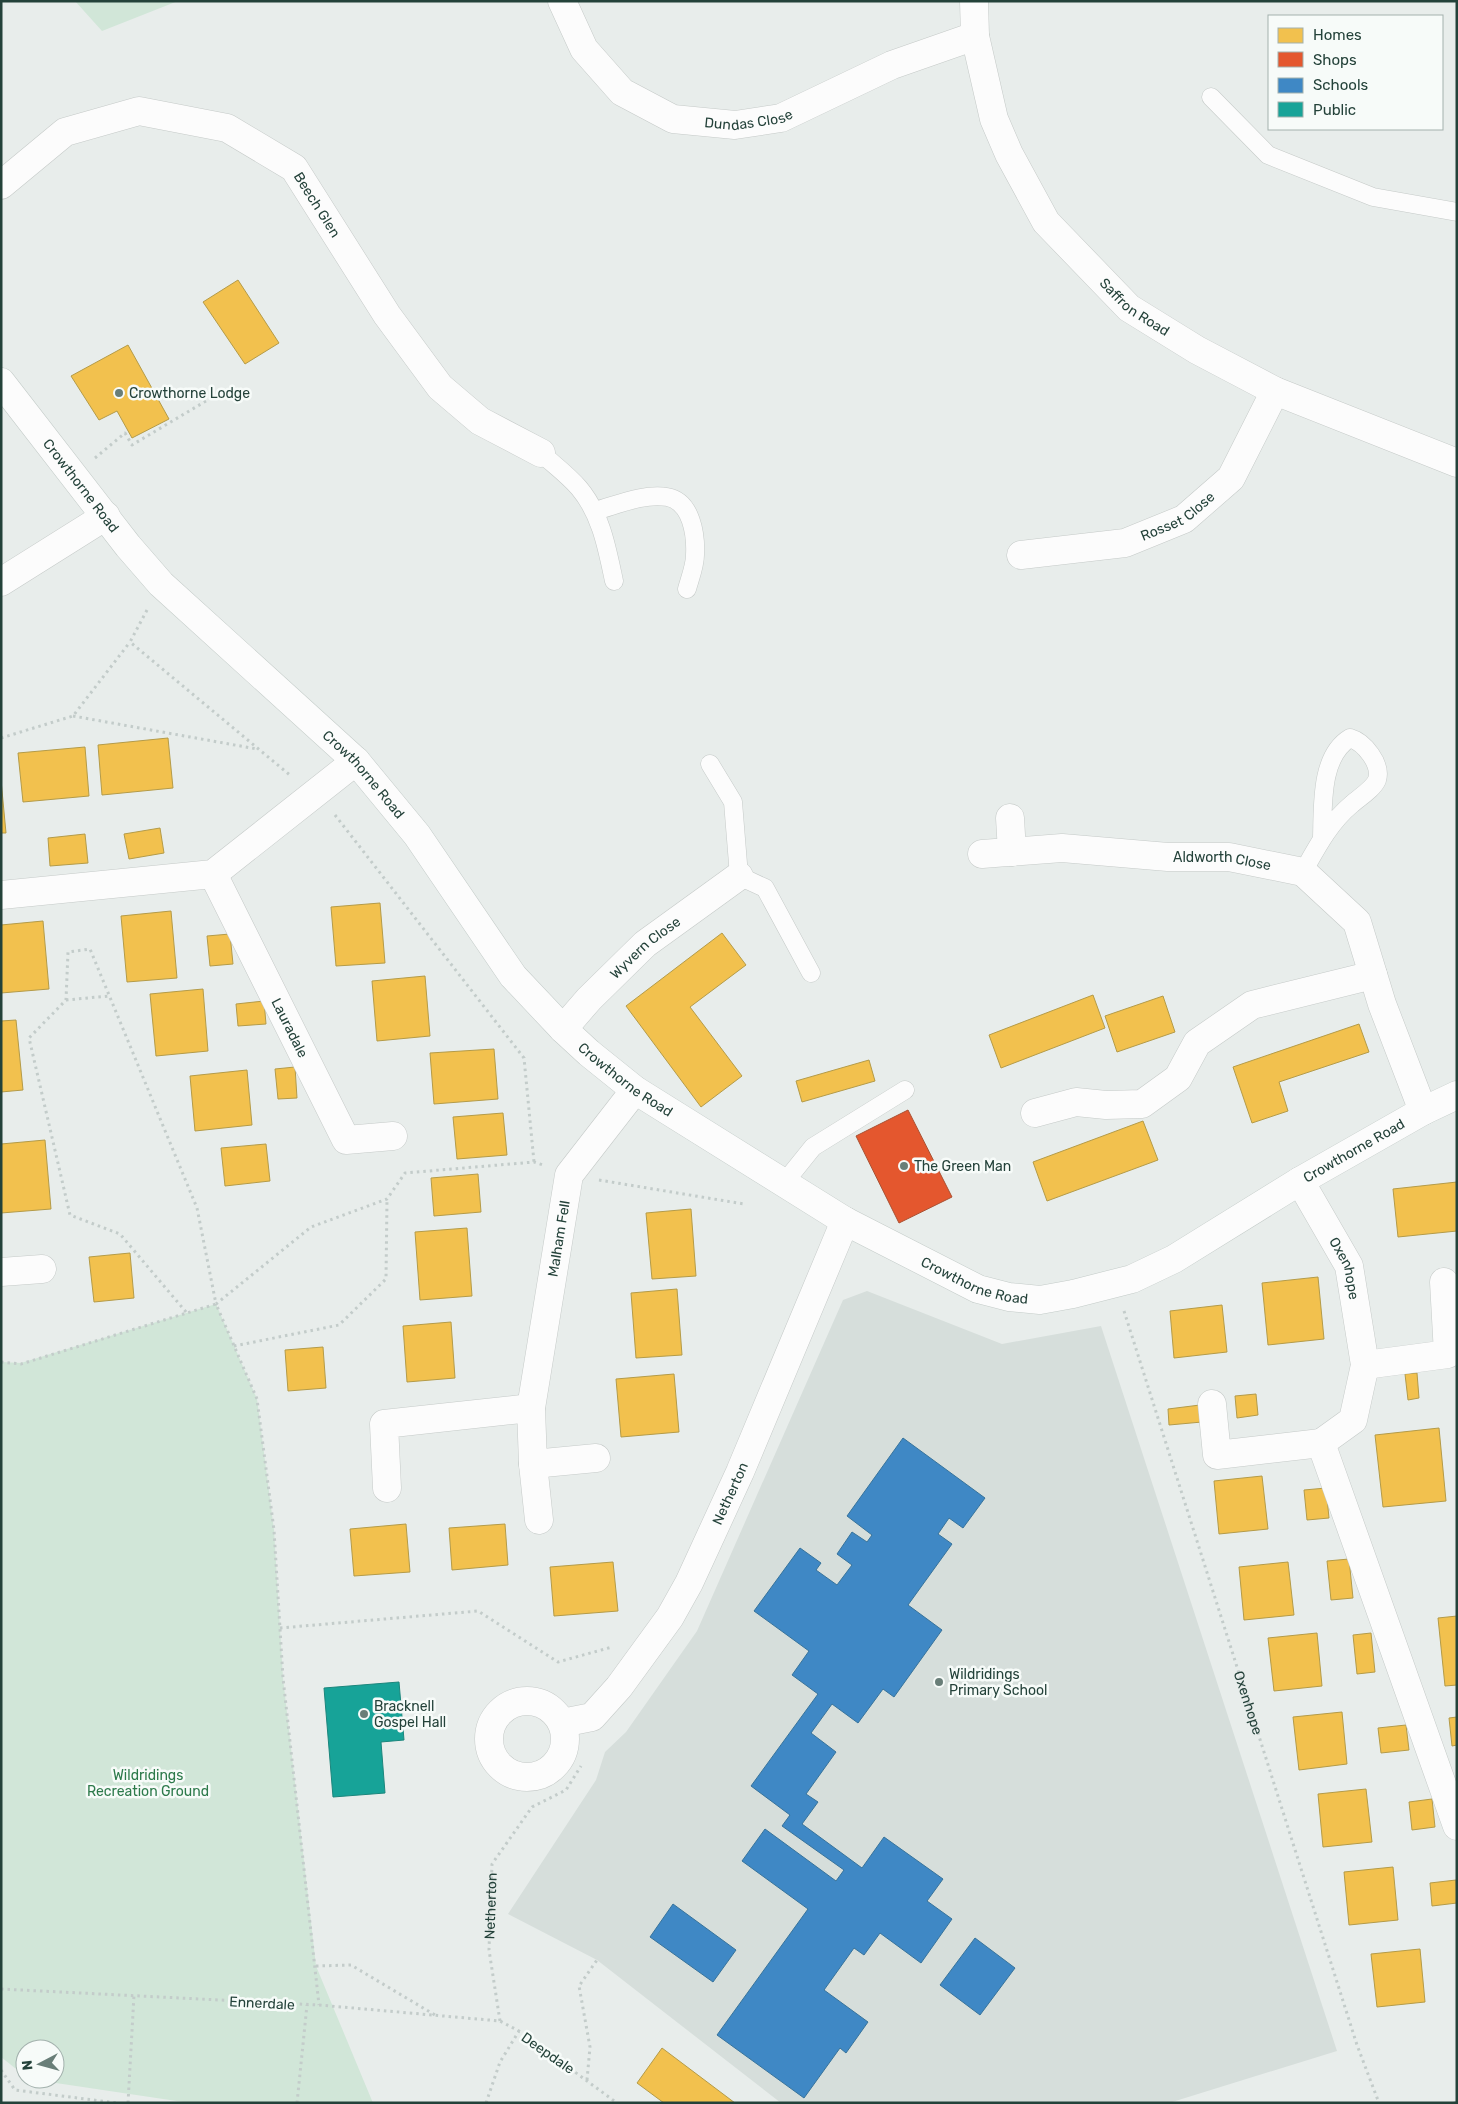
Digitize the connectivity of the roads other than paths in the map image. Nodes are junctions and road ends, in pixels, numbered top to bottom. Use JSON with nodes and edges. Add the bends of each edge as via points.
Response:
{"nodes":[{"id":1,"x":562,"y":1,"type":"edge"},
{"id":2,"x":974,"y":1,"type":"edge"},
{"id":3,"x":975,"y":36,"type":"junction"},
{"id":4,"x":1211,"y":97,"type":"dead end"},
{"id":5,"x":1,"y":185,"type":"edge"},
{"id":6,"x":1457,"y":212,"type":"edge"},
{"id":7,"x":1,"y":382,"type":"edge"},
{"id":8,"x":1274,"y":392,"type":"junction"},
{"id":9,"x":541,"y":453,"type":"joint"},
{"id":10,"x":1457,"y":462,"type":"edge"},
{"id":11,"x":595,"y":511,"type":"junction"},
{"id":12,"x":106,"y":516,"type":"junction"},
{"id":13,"x":1022,"y":555,"type":"dead end"},
{"id":14,"x":614,"y":581,"type":"dead end"},
{"id":15,"x":1,"y":582,"type":"edge"},
{"id":16,"x":687,"y":589,"type":"dead end"},
{"id":17,"x":356,"y":761,"type":"junction"},
{"id":18,"x":710,"y":764,"type":"dead end"},
{"id":19,"x":1010,"y":818,"type":"dead end"},
{"id":20,"x":1322,"y":838,"type":"junction"},
{"id":21,"x":1012,"y":852,"type":"junction"},
{"id":22,"x":982,"y":854,"type":"dead end"},
{"id":23,"x":1303,"y":872,"type":"junction"},
{"id":24,"x":213,"y":874,"type":"junction"},
{"id":25,"x":739,"y":876,"type":"junction"},
{"id":26,"x":1,"y":895,"type":"edge"},
{"id":27,"x":811,"y":973,"type":"dead end"},
{"id":28,"x":1373,"y":975,"type":"junction"},
{"id":29,"x":563,"y":1029,"type":"junction"},
{"id":30,"x":635,"y":1090,"type":"junction"},
{"id":31,"x":905,"y":1090,"type":"dead end"},
{"id":32,"x":1457,"y":1095,"type":"edge"},
{"id":33,"x":1423,"y":1111,"type":"junction"},
{"id":34,"x":1035,"y":1113,"type":"dead end"},
{"id":35,"x":393,"y":1136,"type":"dead end"},
{"id":36,"x":1300,"y":1181,"type":"junction"},
{"id":37,"x":784,"y":1183,"type":"junction"},
{"id":38,"x":846,"y":1221,"type":"junction"},
{"id":39,"x":42,"y":1269,"type":"dead end"},
{"id":40,"x":1,"y":1272,"type":"edge"},
{"id":41,"x":1444,"y":1282,"type":"dead end"},
{"id":42,"x":1365,"y":1365,"type":"junction"},
{"id":43,"x":1212,"y":1404,"type":"dead end"},
{"id":44,"x":531,"y":1408,"type":"junction"},
{"id":45,"x":1321,"y":1443,"type":"junction"},
{"id":46,"x":596,"y":1458,"type":"dead end"},
{"id":47,"x":532,"y":1464,"type":"junction"},
{"id":48,"x":386,"y":1488,"type":"dead end"},
{"id":49,"x":539,"y":1520,"type":"dead end"},
{"id":50,"x":562,"y":1723,"type":"dead end"},
{"id":51,"x":1457,"y":1826,"type":"edge"}],
"edges":[{"from":1,"to":3,"type":"street","name":"Dundas Close","via":[[584,48],[622,92],[673,119],[735,125],[781,118],[892,65]]},
{"from":2,"to":3,"type":"street","name":"Saffron Road"},
{"from":3,"to":8,"type":"street","name":"Saffron Road","via":[[994,119],[1046,222],[1129,308]]},
{"from":4,"to":6,"type":"lane","via":[[1268,155],[1373,198]]},
{"from":5,"to":9,"type":"street","name":"Beech Glen","via":[[65,132],[139,111],[227,128],[294,168],[387,315],[440,388],[480,421]]},
{"from":7,"to":12,"type":"street","name":"Crowthorne Road"},
{"from":8,"to":10,"type":"street","name":"Saffron Road"},
{"from":8,"to":13,"type":"street","name":"Rosset Close","via":[[1232,478],[1184,519],[1125,543]]},
{"from":9,"to":11,"type":"lane","via":[[578,488]]},
{"from":11,"to":14,"type":"lane"},
{"from":11,"to":16,"type":"lane","via":[[642,498],[668,497],[682,506],[693,523],[695,556]]},
{"from":12,"to":15,"type":"street"},
{"from":12,"to":17,"type":"street","name":"Crowthorne Road","via":[[161,584]]},
{"from":17,"to":24,"type":"street"},
{"from":17,"to":29,"type":"street","name":"Crowthorne Road","via":[[417,835],[513,976]]},
{"from":18,"to":25,"type":"lane","via":[[733,802]]},
{"from":19,"to":21,"type":"street"},
{"from":20,"to":20,"type":"lane","via":[[1341,813],[1375,784],[1378,777],[1375,763],[1357,740],[1350,738],[1338,745],[1330,762]]},
{"from":20,"to":23,"type":"lane"},
{"from":21,"to":22,"type":"street","name":"Aldworth Close"},
{"from":21,"to":23,"type":"street","name":"Aldworth Close","via":[[1062,848],[1168,857],[1229,857]]},
{"from":23,"to":28,"type":"street","via":[[1357,922]]},
{"from":24,"to":26,"type":"street"},
{"from":24,"to":35,"type":"street","name":"Lauradale","via":[[346,1140]]},
{"from":25,"to":27,"type":"lane","via":[[765,888]]},
{"from":25,"to":29,"type":"street","name":"Wyvern Close","via":[[646,944]]},
{"from":28,"to":33,"type":"street"},
{"from":28,"to":34,"type":"street","via":[[1252,1005],[1197,1043],[1178,1078],[1142,1104],[1076,1102]]},
{"from":29,"to":30,"type":"street","name":"Crowthorne Road"},
{"from":30,"to":37,"type":"street","name":"Crowthorne Road"},
{"from":30,"to":44,"type":"street","name":"Malham Fell","via":[[569,1175]]},
{"from":31,"to":37,"type":"lane","via":[[813,1147]]},
{"from":32,"to":33,"type":"street","name":"Crowthorne Road"},
{"from":33,"to":36,"type":"street","name":"Crowthorne Road"},
{"from":36,"to":38,"type":"street","name":"Crowthorne Road","via":[[1174,1258],[1132,1279],[1040,1300],[978,1289]]},
{"from":36,"to":42,"type":"street","name":"Oxenhope","via":[[1349,1266]]},
{"from":37,"to":38,"type":"street","name":"Crowthorne Road"},
{"from":38,"to":50,"type":"street","name":"Netherton","via":[[740,1472],[670,1617],[619,1687],[592,1717]]},
{"from":39,"to":40,"type":"street"},
{"from":41,"to":42,"type":"street","via":[[1448,1354]]},
{"from":42,"to":45,"type":"street","name":"Oxenhope","via":[[1353,1420]]},
{"from":43,"to":45,"type":"street","name":"Oxenhope","via":[[1217,1455]]},
{"from":44,"to":47,"type":"street","name":"Malham Fell"},
{"from":44,"to":48,"type":"street","via":[[384,1424]]},
{"from":45,"to":51,"type":"street"},
{"from":46,"to":47,"type":"street"},
{"from":47,"to":49,"type":"street","name":"Malham Fell"}]}
